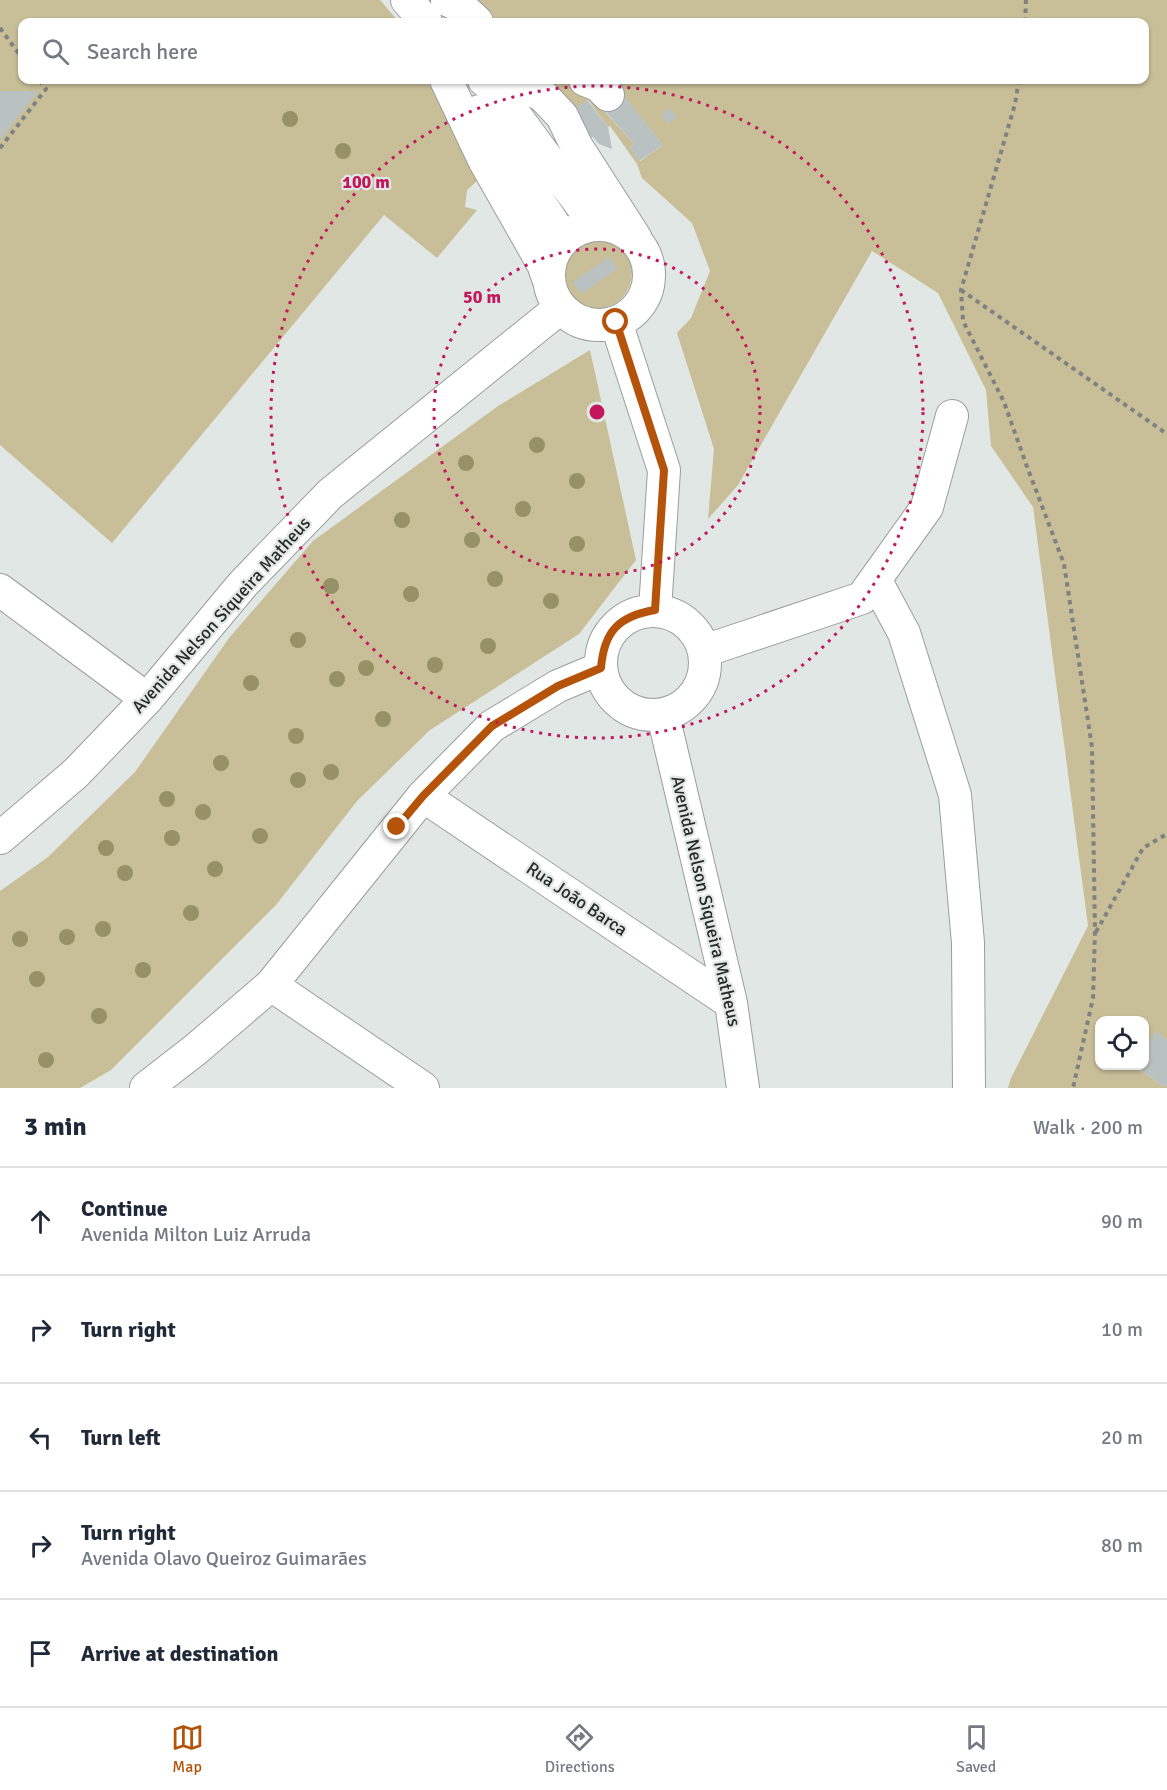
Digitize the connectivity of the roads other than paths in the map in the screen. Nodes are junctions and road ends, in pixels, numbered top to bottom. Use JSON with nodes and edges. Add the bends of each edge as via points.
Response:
{"nodes":[{"id":1,"x":407,"y":0,"type":"edge"},
{"id":2,"x":447,"y":0,"type":"edge"},
{"id":3,"x":423,"y":18,"type":"edge"},
{"id":4,"x":473,"y":18,"type":"edge"},
{"id":5,"x":483,"y":84,"type":"edge"},
{"id":6,"x":596,"y":175,"type":"junction"},
{"id":7,"x":583,"y":225,"type":"junction"},
{"id":8,"x":636,"y":240,"type":"junction"},
{"id":9,"x":555,"y":295,"type":"junction"},
{"id":10,"x":616,"y":322,"type":"junction"},
{"id":11,"x":952,"y":416,"type":"dead end"},
{"id":12,"x":876,"y":581,"type":"junction"},
{"id":13,"x":0,"y":590,"type":"edge"},
{"id":14,"x":655,"y":610,"type":"junction"},
{"id":15,"x":704,"y":651,"type":"junction"},
{"id":16,"x":601,"y":668,"type":"junction"},
{"id":17,"x":147,"y":699,"type":"junction"},
{"id":18,"x":663,"y":715,"type":"junction"},
{"id":19,"x":423,"y":796,"type":"junction"},
{"id":20,"x":0,"y":838,"type":"edge"},
{"id":21,"x":271,"y":985,"type":"junction"},
{"id":22,"x":731,"y":1003,"type":"junction"},
{"id":23,"x":146,"y":1088,"type":"edge"},
{"id":24,"x":423,"y":1088,"type":"edge"},
{"id":25,"x":743,"y":1088,"type":"edge"},
{"id":26,"x":969,"y":1088,"type":"edge"}],
"edges":[{"from":1,"to":3,"type":"street"},
{"from":2,"to":4,"type":"street"},
{"from":5,"to":6,"type":"street","via":[[543,96],[562,116]]},
{"from":5,"to":7,"type":"street"},
{"from":5,"to":9,"type":"street","via":[[484,160],[543,264]]},
{"from":6,"to":7,"type":"street"},
{"from":6,"to":8,"type":"street"},
{"from":7,"to":8,"type":"street","via":[[612,226]]},
{"from":7,"to":9,"type":"street","via":[[553,255],[549,267]]},
{"from":8,"to":10,"type":"street","via":[[645,254],[648,286],[642,302]]},
{"from":9,"to":10,"type":"street","via":[[572,318],[586,324]]},
{"from":9,"to":17,"type":"street","name":"Avenida Nelson Siqueira Matheus","via":[[330,494],[243,584]]},
{"from":10,"to":14,"type":"street","via":[[664,470]]},
{"from":11,"to":12,"type":"street","via":[[927,507]]},
{"from":12,"to":15,"type":"street","via":[[862,598]]},
{"from":12,"to":26,"type":"street","via":[[904,633],[955,795],[968,943]]},
{"from":13,"to":17,"type":"street"},
{"from":14,"to":15,"type":"street","via":[[681,618],[692,627]]},
{"from":14,"to":16,"type":"street","via":[[638,613],[615,627],[602,650]]},
{"from":15,"to":18,"type":"street","via":[[701,683],[692,697]]},
{"from":16,"to":18,"type":"street","via":[[615,699],[630,710]]},
{"from":16,"to":19,"type":"street","via":[[558,686],[492,726]]},
{"from":17,"to":20,"type":"street","name":"Avenida Nelson Siqueira Matheus","via":[[76,773]]},
{"from":18,"to":22,"type":"street","name":"Avenida Nelson Siqueira Matheus"},
{"from":19,"to":21,"type":"street"},
{"from":19,"to":22,"type":"street","name":"Rua João Barca"},
{"from":21,"to":23,"type":"street"},
{"from":21,"to":24,"type":"street"},
{"from":22,"to":25,"type":"street","name":"Avenida Nelson Siqueira Matheus"}]}
